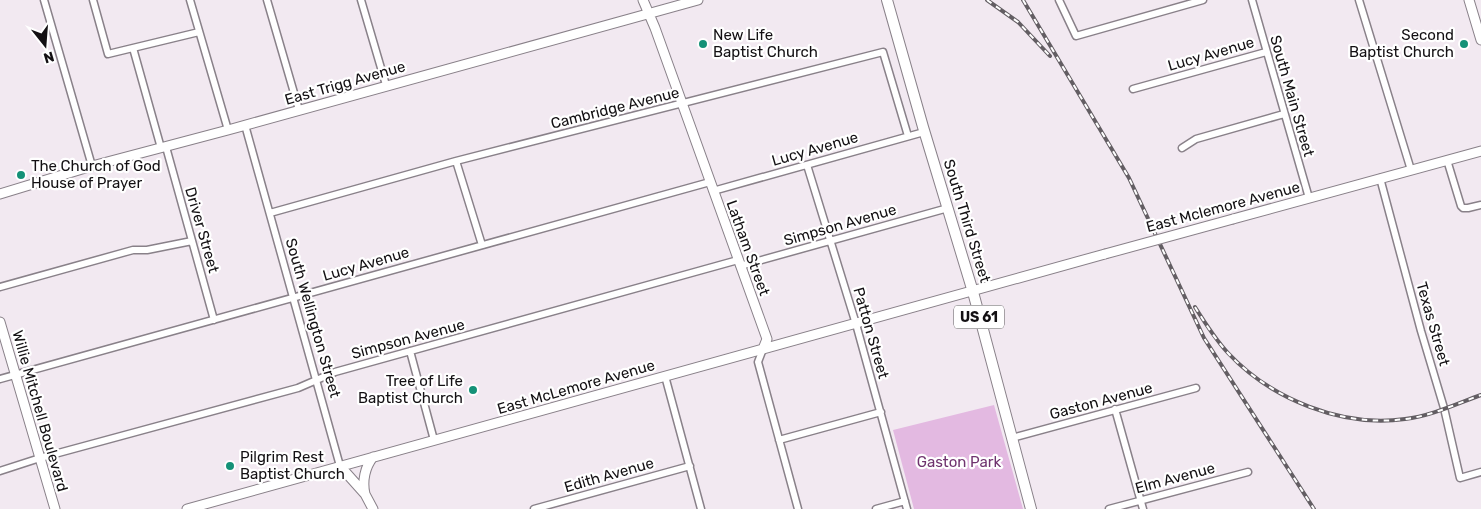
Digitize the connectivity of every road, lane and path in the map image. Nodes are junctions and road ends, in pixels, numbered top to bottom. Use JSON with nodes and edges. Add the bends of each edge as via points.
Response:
{"nodes":[{"id":1,"x":44,"y":0,"type":"edge"},
{"id":2,"x":92,"y":0,"type":"edge"},
{"id":3,"x":190,"y":0,"type":"edge"},
{"id":4,"x":267,"y":0,"type":"edge"},
{"id":5,"x":361,"y":0,"type":"edge"},
{"id":6,"x":643,"y":0,"type":"edge"},
{"id":7,"x":698,"y":0,"type":"edge"},
{"id":8,"x":887,"y":0,"type":"edge"},
{"id":9,"x":1059,"y":0,"type":"edge"},
{"id":10,"x":1203,"y":0,"type":"edge"},
{"id":11,"x":1252,"y":0,"type":"edge"},
{"id":12,"x":1359,"y":0,"type":"edge"},
{"id":13,"x":1468,"y":0,"type":"edge"},
{"id":14,"x":649,"y":14,"type":"junction"},
{"id":15,"x":199,"y":32,"type":"junction"},
{"id":16,"x":1481,"y":40,"type":"edge"},
{"id":17,"x":133,"y":48,"type":"junction"},
{"id":18,"x":1266,"y":52,"type":"junction"},
{"id":19,"x":386,"y":85,"type":"junction"},
{"id":20,"x":1133,"y":89,"type":"dead end"},
{"id":21,"x":682,"y":104,"type":"junction"},
{"id":22,"x":299,"y":110,"type":"junction"},
{"id":23,"x":1284,"y":114,"type":"junction"},
{"id":24,"x":246,"y":125,"type":"junction"},
{"id":25,"x":228,"y":130,"type":"junction"},
{"id":26,"x":924,"y":130,"type":"junction"},
{"id":27,"x":908,"y":136,"type":"junction"},
{"id":28,"x":163,"y":148,"type":"junction"},
{"id":29,"x":1182,"y":148,"type":"dead end"},
{"id":30,"x":1481,"y":151,"type":"edge"},
{"id":31,"x":1447,"y":160,"type":"junction"},
{"id":32,"x":456,"y":161,"type":"junction"},
{"id":33,"x":807,"y":165,"type":"junction"},
{"id":34,"x":92,"y":166,"type":"junction"},
{"id":35,"x":1411,"y":170,"type":"junction"},
{"id":36,"x":1380,"y":178,"type":"junction"},
{"id":37,"x":710,"y":182,"type":"junction"},
{"id":38,"x":713,"y":191,"type":"junction"},
{"id":39,"x":0,"y":194,"type":"edge"},
{"id":40,"x":1309,"y":198,"type":"junction"},
{"id":41,"x":1481,"y":205,"type":"edge"},
{"id":42,"x":948,"y":208,"type":"junction"},
{"id":43,"x":270,"y":213,"type":"junction"},
{"id":44,"x":830,"y":240,"type":"junction"},
{"id":45,"x":192,"y":241,"type":"junction"},
{"id":46,"x":482,"y":245,"type":"junction"},
{"id":47,"x":739,"y":263,"type":"junction"},
{"id":48,"x":0,"y":287,"type":"edge"},
{"id":49,"x":973,"y":292,"type":"junction"},
{"id":50,"x":293,"y":298,"type":"junction"},
{"id":51,"x":214,"y":320,"type":"junction"},
{"id":52,"x":0,"y":322,"type":"edge"},
{"id":53,"x":856,"y":324,"type":"junction"},
{"id":54,"x":763,"y":349,"type":"junction"},
{"id":55,"x":410,"y":351,"type":"junction"},
{"id":56,"x":16,"y":375,"type":"junction"},
{"id":57,"x":665,"y":376,"type":"junction"},
{"id":58,"x":0,"y":379,"type":"edge"},
{"id":59,"x":316,"y":380,"type":"junction"},
{"id":60,"x":1196,"y":388,"type":"dead end"},
{"id":61,"x":1115,"y":410,"type":"junction"},
{"id":62,"x":881,"y":412,"type":"junction"},
{"id":63,"x":1012,"y":438,"type":"junction"},
{"id":64,"x":434,"y":440,"type":"junction"},
{"id":65,"x":779,"y":440,"type":"junction"},
{"id":66,"x":373,"y":457,"type":"junction"},
{"id":67,"x":40,"y":458,"type":"junction"},
{"id":68,"x":340,"y":466,"type":"junction"},
{"id":69,"x":690,"y":466,"type":"junction"},
{"id":70,"x":0,"y":471,"type":"edge"},
{"id":71,"x":1248,"y":472,"type":"dead end"},
{"id":72,"x":1481,"y":472,"type":"edge"},
{"id":73,"x":365,"y":494,"type":"junction"},
{"id":74,"x":1141,"y":500,"type":"junction"},
{"id":75,"x":905,"y":501,"type":"junction"},
{"id":76,"x":54,"y":509,"type":"edge"},
{"id":77,"x":187,"y":509,"type":"edge"},
{"id":78,"x":373,"y":509,"type":"edge"},
{"id":79,"x":534,"y":509,"type":"edge"},
{"id":80,"x":702,"y":509,"type":"edge"},
{"id":81,"x":798,"y":509,"type":"edge"},
{"id":82,"x":876,"y":509,"type":"edge"},
{"id":83,"x":907,"y":509,"type":"edge"},
{"id":84,"x":1031,"y":509,"type":"edge"},
{"id":85,"x":1109,"y":509,"type":"edge"},
{"id":86,"x":1143,"y":509,"type":"edge"}],
"edges":[{"from":1,"to":34,"type":"street"},
{"from":2,"to":17,"type":"street","via":[[108,54]]},
{"from":3,"to":15,"type":"street"},
{"from":4,"to":22,"type":"street"},
{"from":5,"to":19,"type":"street"},
{"from":6,"to":14,"type":"main road","name":"Latham Street"},
{"from":7,"to":14,"type":"main road","name":"East Trigg Avenue"},
{"from":8,"to":26,"type":"main road","name":"South Third Street","number":"US 61"},
{"from":9,"to":10,"type":"street","via":[[1076,36]]},
{"from":11,"to":18,"type":"street","name":"South Main Street"},
{"from":12,"to":35,"type":"street"},
{"from":13,"to":16,"type":"main road"},
{"from":14,"to":19,"type":"main road","name":"East Trigg Avenue"},
{"from":14,"to":21,"type":"main road","name":"Latham Street"},
{"from":15,"to":17,"type":"street"},
{"from":15,"to":25,"type":"street"},
{"from":17,"to":28,"type":"street","name":"Driver Street"},
{"from":18,"to":20,"type":"street","name":"Lucy Avenue"},
{"from":18,"to":23,"type":"street","name":"South Main Street"},
{"from":19,"to":22,"type":"main road","name":"East Trigg Avenue"},
{"from":21,"to":27,"type":"street","name":"Cambridge Avenue","via":[[883,52]]},
{"from":21,"to":32,"type":"street","name":"Cambridge Avenue"},
{"from":21,"to":37,"type":"main road","name":"Latham Street"},
{"from":22,"to":24,"type":"main road","name":"East Trigg Avenue"},
{"from":23,"to":29,"type":"street","via":[[1196,139]]},
{"from":23,"to":40,"type":"street","name":"South Main Street"},
{"from":24,"to":25,"type":"main road","name":"East Trigg Avenue"},
{"from":24,"to":43,"type":"street","name":"South Wellington Street"},
{"from":25,"to":28,"type":"main road","name":"East Trigg Avenue"},
{"from":26,"to":27,"type":"street","name":"Lucy Avenue"},
{"from":26,"to":42,"type":"main road","name":"South Third Street","number":"US 61"},
{"from":27,"to":33,"type":"street","name":"Lucy Avenue"},
{"from":28,"to":34,"type":"main road","name":"East Trigg Avenue"},
{"from":28,"to":45,"type":"street","name":"Driver Street"},
{"from":30,"to":31,"type":"main road","name":"East Mclemore Avenue"},
{"from":31,"to":35,"type":"main road","name":"East Mclemore Avenue"},
{"from":31,"to":41,"type":"street","via":[[1462,207]]},
{"from":32,"to":43,"type":"street","name":"Cambridge Avenue"},
{"from":32,"to":46,"type":"street"},
{"from":33,"to":38,"type":"street","name":"Lucy Avenue"},
{"from":33,"to":44,"type":"street","name":"Patton Street"},
{"from":34,"to":39,"type":"main road","name":"East Trigg Avenue"},
{"from":35,"to":36,"type":"main road","name":"East Mclemore Avenue"},
{"from":36,"to":40,"type":"main road","name":"East Mclemore Avenue"},
{"from":36,"to":72,"type":"street","name":"Texas Street","via":[[1444,408],[1460,478]]},
{"from":37,"to":38,"type":"main road","name":"Latham Street"},
{"from":37,"to":46,"type":"street","name":"Lucy Avenue"},
{"from":38,"to":47,"type":"main road","name":"Latham Street"},
{"from":40,"to":49,"type":"main road","name":"East Mclemore Avenue","bridge":true},
{"from":42,"to":44,"type":"street","name":"Simpson Avenue"},
{"from":42,"to":49,"type":"main road","name":"South Third Street","number":"US 61"},
{"from":43,"to":50,"type":"street","name":"South Wellington Street"},
{"from":44,"to":47,"type":"street","name":"Simpson Avenue"},
{"from":44,"to":53,"type":"street","name":"Patton Street"},
{"from":45,"to":48,"type":"street","via":[[133,250]]},
{"from":45,"to":51,"type":"street","name":"Driver Street"},
{"from":46,"to":50,"type":"street","name":"Lucy Avenue"},
{"from":47,"to":54,"type":"main road","name":"Latham Street","via":[[767,340]]},
{"from":47,"to":55,"type":"street","name":"Simpson Avenue"},
{"from":49,"to":53,"type":"main road","name":"East McLemore Avenue"},
{"from":49,"to":63,"type":"main road","name":"South Third Street","number":"US 61"},
{"from":50,"to":51,"type":"street","name":"Lucy Avenue"},
{"from":50,"to":59,"type":"street","name":"South Wellington Street"},
{"from":51,"to":56,"type":"street","name":"Lucy Avenue"},
{"from":52,"to":56,"type":"main road","name":"Willie Mitchell Boulevard"},
{"from":53,"to":54,"type":"main road","name":"East McLemore Avenue"},
{"from":53,"to":62,"type":"street","name":"Patton Street"},
{"from":54,"to":57,"type":"main road","name":"East McLemore Avenue"},
{"from":54,"to":65,"type":"street","name":"Latham Street","via":[[758,362]]},
{"from":55,"to":59,"type":"street","name":"Simpson Avenue"},
{"from":55,"to":64,"type":"street"},
{"from":56,"to":58,"type":"street","name":"Lucy Avenue"},
{"from":56,"to":67,"type":"main road","name":"Willie Mitchell Boulevard"},
{"from":57,"to":64,"type":"main road","name":"East McLemore Avenue"},
{"from":57,"to":69,"type":"street"},
{"from":59,"to":67,"type":"street","name":"Simpson Avenue","via":[[298,388]]},
{"from":59,"to":68,"type":"street","name":"South Wellington Street"},
{"from":60,"to":61,"type":"street","name":"Gaston Avenue"},
{"from":61,"to":63,"type":"street","name":"Gaston Avenue"},
{"from":61,"to":74,"type":"street"},
{"from":62,"to":65,"type":"street"},
{"from":62,"to":75,"type":"street","name":"Patton Street"},
{"from":63,"to":84,"type":"main road","name":"South Third Street","number":"US 61"},
{"from":64,"to":66,"type":"main road","name":"East McLemore Avenue"},
{"from":65,"to":81,"type":"street","name":"Latham Street"},
{"from":66,"to":68,"type":"main road","name":"East McLemore Avenue"},
{"from":66,"to":73,"type":"main road","via":[[367,464]]},
{"from":67,"to":70,"type":"street","name":"Simpson Avenue"},
{"from":67,"to":76,"type":"main road","name":"Willie Mitchell Boulevard"},
{"from":68,"to":73,"type":"main road","name":"South Wellington Street"},
{"from":68,"to":77,"type":"main road","name":"East McLemore Avenue"},
{"from":69,"to":79,"type":"street","name":"Edith Avenue"},
{"from":69,"to":80,"type":"street"},
{"from":71,"to":74,"type":"street","name":"Elm Avenue"},
{"from":73,"to":78,"type":"main road","name":"South Wellington Street"},
{"from":74,"to":85,"type":"street","name":"Elm Avenue"},
{"from":74,"to":86,"type":"street"},
{"from":75,"to":82,"type":"street"},
{"from":75,"to":83,"type":"street","name":"Patton Street"}]}
